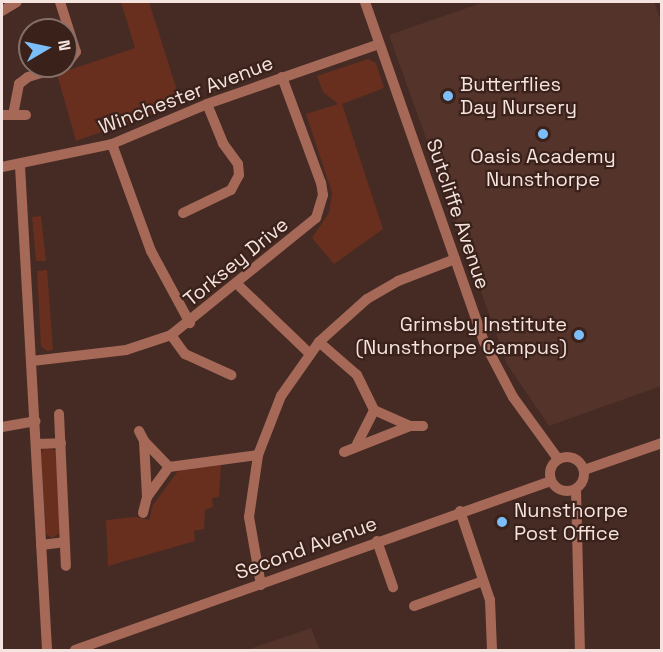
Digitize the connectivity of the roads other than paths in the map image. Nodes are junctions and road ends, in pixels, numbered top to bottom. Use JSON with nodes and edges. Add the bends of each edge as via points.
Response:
{"nodes":[{"id":1,"x":17,"y":2,"type":"edge"},
{"id":2,"x":60,"y":2,"type":"edge"},
{"id":3,"x":365,"y":2,"type":"edge"},
{"id":4,"x":2,"y":11,"type":"edge"},
{"id":5,"x":65,"y":18,"type":"edge"},
{"id":6,"x":379,"y":44,"type":"junction"},
{"id":7,"x":282,"y":77,"type":"junction"},
{"id":8,"x":26,"y":78,"type":"edge"},
{"id":9,"x":207,"y":104,"type":"junction"},
{"id":10,"x":7,"y":115,"type":"edge"},
{"id":11,"x":26,"y":115,"type":"dead end"},
{"id":12,"x":112,"y":144,"type":"junction"},
{"id":13,"x":20,"y":166,"type":"junction"},
{"id":14,"x":2,"y":167,"type":"edge"},
{"id":15,"x":183,"y":213,"type":"dead end"},
{"id":16,"x":454,"y":259,"type":"junction"},
{"id":17,"x":237,"y":284,"type":"junction"},
{"id":18,"x":190,"y":323,"type":"junction"},
{"id":19,"x":171,"y":335,"type":"junction"},
{"id":20,"x":320,"y":342,"type":"junction"},
{"id":21,"x":309,"y":353,"type":"junction"},
{"id":22,"x":32,"y":361,"type":"junction"},
{"id":23,"x":231,"y":375,"type":"dead end"},
{"id":24,"x":374,"y":410,"type":"junction"},
{"id":25,"x":59,"y":414,"type":"dead end"},
{"id":26,"x":35,"y":421,"type":"junction"},
{"id":27,"x":410,"y":426,"type":"junction"},
{"id":28,"x":423,"y":426,"type":"dead end"},
{"id":29,"x":2,"y":427,"type":"edge"},
{"id":30,"x":61,"y":443,"type":"junction"},
{"id":31,"x":662,"y":443,"type":"edge"},
{"id":32,"x":36,"y":444,"type":"junction"},
{"id":33,"x":357,"y":444,"type":"junction"},
{"id":34,"x":344,"y":452,"type":"dead end"},
{"id":35,"x":258,"y":454,"type":"junction"},
{"id":36,"x":558,"y":459,"type":"junction"},
{"id":37,"x":169,"y":467,"type":"junction"},
{"id":38,"x":584,"y":470,"type":"junction"},
{"id":39,"x":550,"y":481,"type":"junction"},
{"id":40,"x":576,"y":490,"type":"junction"},
{"id":41,"x":147,"y":497,"type":"junction"},
{"id":42,"x":459,"y":511,"type":"junction"},
{"id":43,"x":143,"y":513,"type":"dead end"},
{"id":44,"x":377,"y":541,"type":"junction"},
{"id":45,"x":64,"y":542,"type":"junction"},
{"id":46,"x":41,"y":545,"type":"junction"},
{"id":47,"x":66,"y":566,"type":"dead end"},
{"id":48,"x":483,"y":581,"type":"junction"},
{"id":49,"x":261,"y":585,"type":"junction"},
{"id":50,"x":393,"y":587,"type":"dead end"},
{"id":51,"x":414,"y":606,"type":"dead end"},
{"id":52,"x":47,"y":651,"type":"edge"},
{"id":53,"x":75,"y":651,"type":"edge"},
{"id":54,"x":492,"y":651,"type":"edge"},
{"id":55,"x":580,"y":651,"type":"edge"}],
"edges":[{"from":1,"to":4,"type":"street"},
{"from":2,"to":5,"type":"street"},
{"from":3,"to":6,"type":"street","name":"Sutcliffe Avenue"},
{"from":6,"to":7,"type":"street","name":"Winchester Avenue"},
{"from":6,"to":16,"type":"street","name":"Sutcliffe Avenue"},
{"from":7,"to":9,"type":"street","name":"Winchester Avenue"},
{"from":7,"to":17,"type":"street","name":"Torksey Drive","via":[[321,183],[321,206],[304,230]]},
{"from":8,"to":10,"type":"street","via":[[19,84]]},
{"from":9,"to":12,"type":"street","name":"Winchester Avenue"},
{"from":9,"to":15,"type":"street","via":[[223,143],[238,164],[239,175],[231,190]]},
{"from":10,"to":11,"type":"street"},
{"from":12,"to":13,"type":"street","name":"Winchester Avenue"},
{"from":12,"to":18,"type":"street","via":[[151,251]]},
{"from":13,"to":14,"type":"street","name":"Winchester Avenue"},
{"from":13,"to":22,"type":"street"},
{"from":16,"to":20,"type":"street","via":[[405,278],[367,299]]},
{"from":16,"to":36,"type":"street","name":"Sutcliffe Avenue","via":[[497,369]]},
{"from":17,"to":18,"type":"street","name":"Torksey Drive"},
{"from":17,"to":21,"type":"street"},
{"from":18,"to":19,"type":"street","name":"Torksey Drive"},
{"from":19,"to":22,"type":"street","name":"Torksey Drive","via":[[126,350]]},
{"from":19,"to":23,"type":"street","via":[[185,354]]},
{"from":20,"to":21,"type":"street"},
{"from":20,"to":24,"type":"street","via":[[357,375]]},
{"from":21,"to":35,"type":"street","via":[[281,396]]},
{"from":22,"to":26,"type":"street"},
{"from":24,"to":27,"type":"street"},
{"from":24,"to":33,"type":"street"},
{"from":25,"to":30,"type":"street"},
{"from":26,"to":29,"type":"street"},
{"from":26,"to":32,"type":"street"},
{"from":27,"to":28,"type":"street"},
{"from":27,"to":33,"type":"street"},
{"from":30,"to":32,"type":"street"},
{"from":30,"to":45,"type":"street"},
{"from":31,"to":38,"type":"street"},
{"from":32,"to":46,"type":"street"},
{"from":33,"to":34,"type":"street"},
{"from":35,"to":37,"type":"street"},
{"from":35,"to":49,"type":"street","via":[[249,517]]},
{"from":36,"to":38,"type":"street","via":[[575,459]]},
{"from":36,"to":39,"type":"street","via":[[550,469]]},
{"from":37,"to":41,"type":"street"},
{"from":37,"to":41,"type":"street","via":[[141,436]]},
{"from":38,"to":40,"type":"street","via":[[583,482]]},
{"from":39,"to":40,"type":"street","via":[[561,491]]},
{"from":39,"to":42,"type":"street","name":"Second Avenue"},
{"from":40,"to":55,"type":"street"},
{"from":41,"to":43,"type":"street"},
{"from":42,"to":44,"type":"street","name":"Second Avenue"},
{"from":42,"to":48,"type":"street"},
{"from":44,"to":49,"type":"street","name":"Second Avenue"},
{"from":44,"to":50,"type":"street"},
{"from":45,"to":46,"type":"street"},
{"from":45,"to":47,"type":"street"},
{"from":46,"to":52,"type":"street"},
{"from":48,"to":51,"type":"street"},
{"from":48,"to":54,"type":"street","via":[[490,600]]},
{"from":49,"to":53,"type":"street","name":"Second Avenue"}]}
